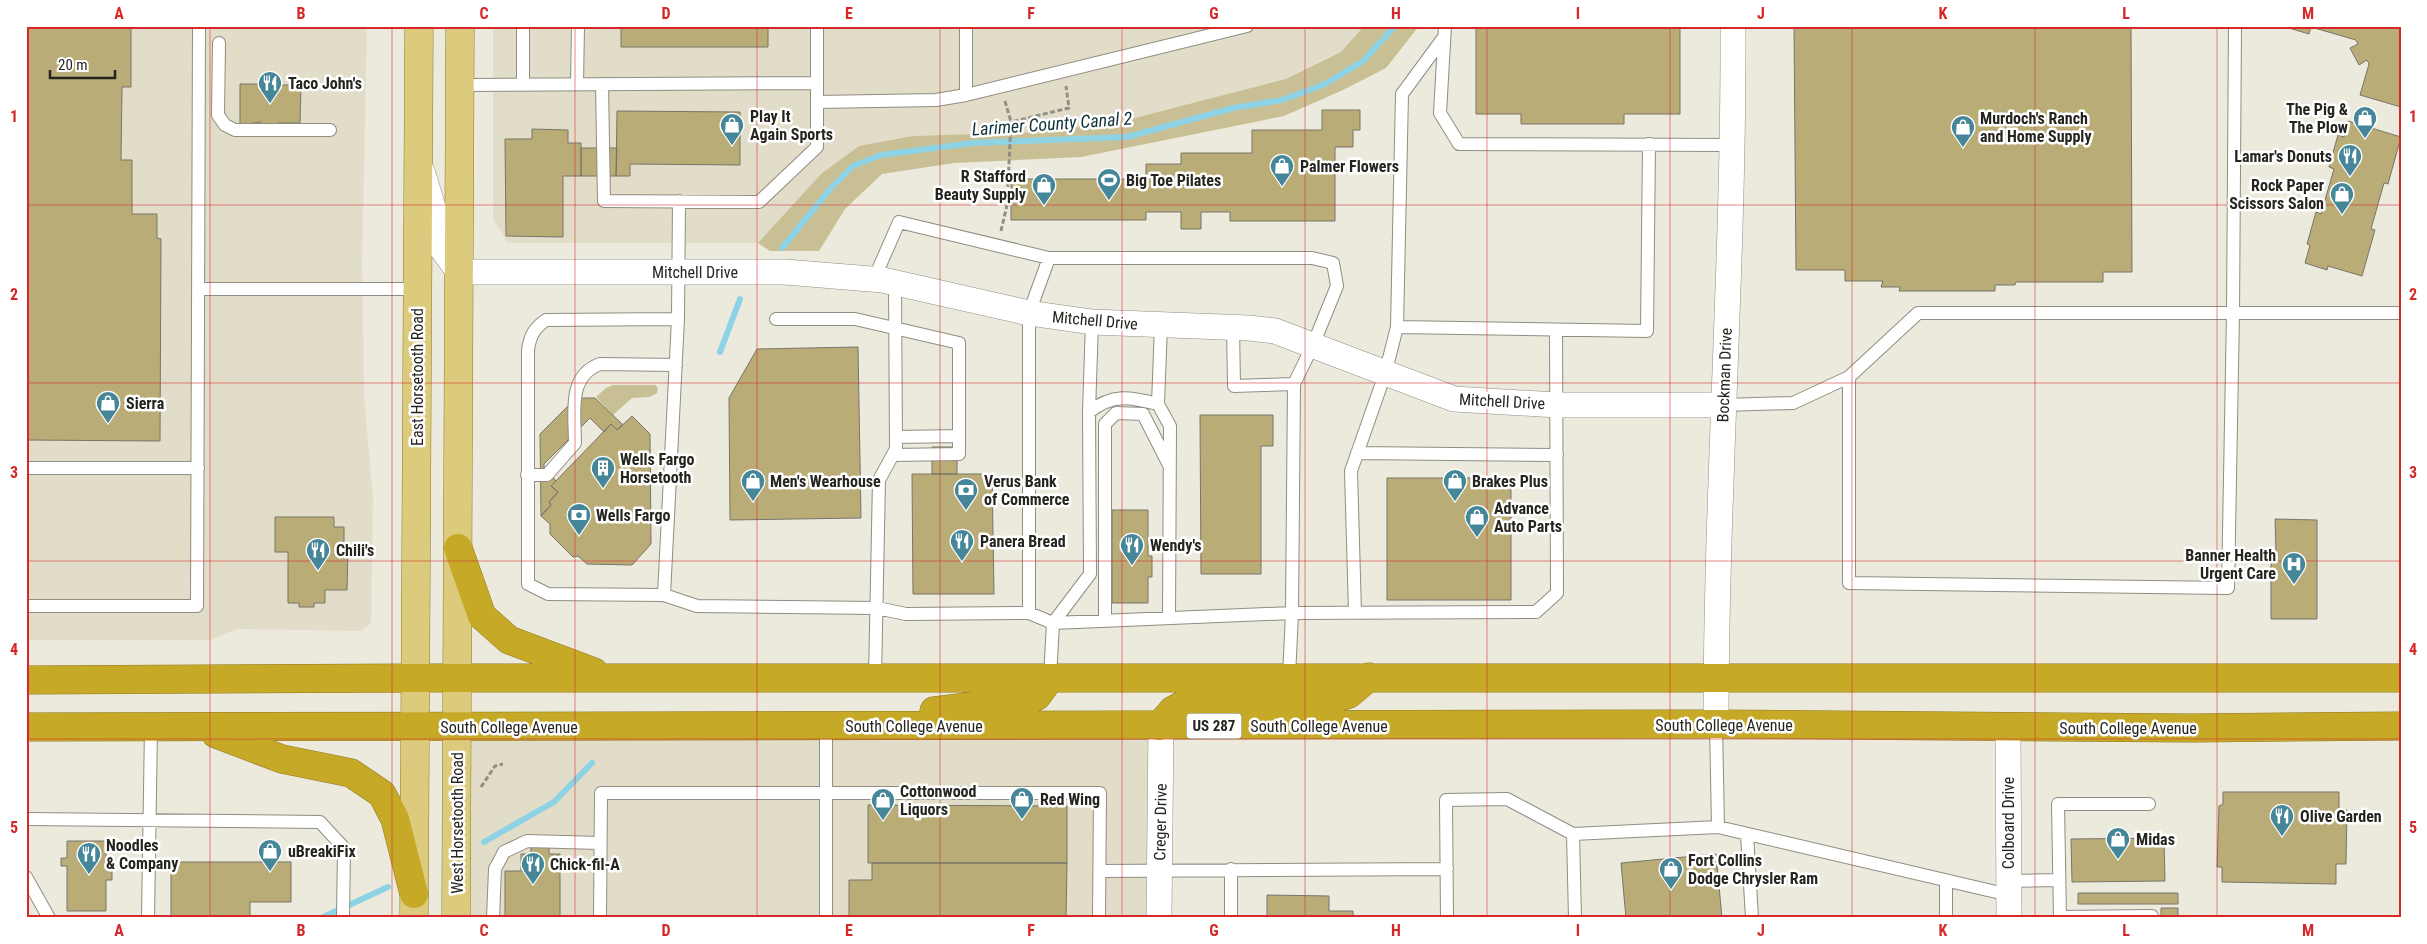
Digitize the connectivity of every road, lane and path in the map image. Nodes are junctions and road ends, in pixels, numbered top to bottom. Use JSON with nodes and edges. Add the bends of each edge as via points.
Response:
{"nodes":[{"id":1,"x":199,"y":26,"type":"edge"},
{"id":2,"x":419,"y":26,"type":"edge"},
{"id":3,"x":460,"y":26,"type":"edge"},
{"id":4,"x":523,"y":26,"type":"edge"},
{"id":5,"x":578,"y":26,"type":"edge"},
{"id":6,"x":817,"y":26,"type":"edge"},
{"id":7,"x":966,"y":26,"type":"edge"},
{"id":8,"x":1247,"y":26,"type":"edge"},
{"id":9,"x":1733,"y":26,"type":"edge"},
{"id":10,"x":2235,"y":26,"type":"edge"},
{"id":11,"x":1444,"y":31,"type":"edge"},
{"id":12,"x":219,"y":43,"type":"dead end"},
{"id":13,"x":1063,"y":72,"type":"junction"},
{"id":14,"x":816,"y":83,"type":"junction"},
{"id":15,"x":523,"y":84,"type":"junction"},
{"id":16,"x":577,"y":84,"type":"junction"},
{"id":17,"x":602,"y":84,"type":"junction"},
{"id":18,"x":460,"y":85,"type":"junction"},
{"id":19,"x":966,"y":95,"type":"junction"},
{"id":20,"x":816,"y":102,"type":"junction"},
{"id":21,"x":330,"y":130,"type":"dead end"},
{"id":22,"x":1649,"y":144,"type":"junction"},
{"id":23,"x":1733,"y":145,"type":"junction"},
{"id":24,"x":418,"y":156,"type":"junction"},
{"id":25,"x":679,"y":201,"type":"junction"},
{"id":26,"x":997,"y":246,"type":"junction"},
{"id":27,"x":1049,"y":258,"type":"junction"},
{"id":28,"x":459,"y":272,"type":"junction"},
{"id":29,"x":678,"y":272,"type":"junction"},
{"id":30,"x":884,"y":281,"type":"junction"},
{"id":31,"x":198,"y":289,"type":"junction"},
{"id":32,"x":418,"y":290,"type":"junction"},
{"id":33,"x":1029,"y":312,"type":"junction"},
{"id":34,"x":2233,"y":313,"type":"junction"},
{"id":35,"x":2401,"y":313,"type":"edge"},
{"id":36,"x":678,"y":319,"type":"junction"},
{"id":37,"x":776,"y":319,"type":"dead end"},
{"id":38,"x":1092,"y":322,"type":"junction"},
{"id":39,"x":1161,"y":325,"type":"junction"},
{"id":40,"x":896,"y":328,"type":"junction"},
{"id":41,"x":1233,"y":328,"type":"junction"},
{"id":42,"x":1396,"y":328,"type":"junction"},
{"id":43,"x":1556,"y":330,"type":"junction"},
{"id":44,"x":1313,"y":345,"type":"junction"},
{"id":45,"x":676,"y":366,"type":"junction"},
{"id":46,"x":1385,"y":374,"type":"junction"},
{"id":47,"x":1849,"y":377,"type":"junction"},
{"id":48,"x":1294,"y":384,"type":"junction"},
{"id":49,"x":1158,"y":404,"type":"junction"},
{"id":50,"x":1557,"y":404,"type":"junction"},
{"id":51,"x":1723,"y":405,"type":"junction"},
{"id":52,"x":1089,"y":412,"type":"junction"},
{"id":53,"x":959,"y":436,"type":"junction"},
{"id":54,"x":896,"y":437,"type":"junction"},
{"id":55,"x":1357,"y":453,"type":"junction"},
{"id":56,"x":892,"y":455,"type":"junction"},
{"id":57,"x":1557,"y":455,"type":"junction"},
{"id":58,"x":1170,"y":467,"type":"junction"},
{"id":59,"x":26,"y":468,"type":"edge"},
{"id":60,"x":198,"y":468,"type":"junction"},
{"id":61,"x":527,"y":475,"type":"junction"},
{"id":62,"x":458,"y":548,"type":"junction"},
{"id":63,"x":664,"y":595,"type":"junction"},
{"id":64,"x":26,"y":606,"type":"edge"},
{"id":65,"x":876,"y":608,"type":"junction"},
{"id":66,"x":1029,"y":613,"type":"junction"},
{"id":67,"x":1292,"y":613,"type":"junction"},
{"id":68,"x":1355,"y":613,"type":"junction"},
{"id":69,"x":1169,"y":618,"type":"junction"},
{"id":70,"x":1105,"y":621,"type":"junction"},
{"id":71,"x":1053,"y":623,"type":"junction"},
{"id":72,"x":1289,"y":677,"type":"junction"},
{"id":73,"x":1368,"y":677,"type":"junction"},
{"id":74,"x":1716,"y":677,"type":"junction"},
{"id":75,"x":415,"y":678,"type":"junction"},
{"id":76,"x":458,"y":678,"type":"junction"},
{"id":77,"x":610,"y":678,"type":"junction"},
{"id":78,"x":875,"y":678,"type":"junction"},
{"id":79,"x":1050,"y":678,"type":"junction"},
{"id":80,"x":2401,"y":678,"type":"edge"},
{"id":81,"x":26,"y":680,"type":"edge"},
{"id":82,"x":1716,"y":724,"type":"junction"},
{"id":83,"x":826,"y":726,"type":"junction"},
{"id":84,"x":880,"y":726,"type":"junction"},
{"id":85,"x":1160,"y":726,"type":"junction"},
{"id":86,"x":2401,"y":726,"type":"edge"},
{"id":87,"x":26,"y":727,"type":"edge"},
{"id":88,"x":457,"y":727,"type":"junction"},
{"id":89,"x":2008,"y":727,"type":"junction"},
{"id":90,"x":151,"y":728,"type":"junction"},
{"id":91,"x":201,"y":728,"type":"junction"},
{"id":92,"x":415,"y":728,"type":"junction"},
{"id":93,"x":503,"y":764,"type":"dead end"},
{"id":94,"x":482,"y":787,"type":"dead end"},
{"id":95,"x":826,"y":794,"type":"junction"},
{"id":96,"x":2149,"y":804,"type":"dead end"},
{"id":97,"x":149,"y":818,"type":"junction"},
{"id":98,"x":26,"y":819,"type":"edge"},
{"id":99,"x":1718,"y":827,"type":"junction"},
{"id":100,"x":1573,"y":834,"type":"junction"},
{"id":101,"x":1747,"y":834,"type":"junction"},
{"id":102,"x":600,"y":843,"type":"junction"},
{"id":103,"x":1231,"y":869,"type":"junction"},
{"id":104,"x":1447,"y":869,"type":"junction"},
{"id":105,"x":1100,"y":872,"type":"junction"},
{"id":106,"x":1159,"y":872,"type":"junction"},
{"id":107,"x":26,"y":877,"type":"edge"},
{"id":108,"x":2059,"y":880,"type":"junction"},
{"id":109,"x":1946,"y":881,"type":"junction"},
{"id":110,"x":2009,"y":898,"type":"edge"},
{"id":111,"x":414,"y":906,"type":"edge"},
{"id":112,"x":2060,"y":917,"type":"edge"},
{"id":113,"x":2103,"y":917,"type":"edge"},
{"id":114,"x":50,"y":918,"type":"edge"},
{"id":115,"x":148,"y":918,"type":"edge"},
{"id":116,"x":343,"y":918,"type":"edge"},
{"id":117,"x":456,"y":918,"type":"edge"},
{"id":118,"x":493,"y":918,"type":"edge"},
{"id":119,"x":600,"y":918,"type":"edge"},
{"id":120,"x":826,"y":918,"type":"edge"},
{"id":121,"x":1099,"y":918,"type":"edge"},
{"id":122,"x":1159,"y":918,"type":"edge"},
{"id":123,"x":1231,"y":918,"type":"edge"},
{"id":124,"x":1447,"y":918,"type":"edge"},
{"id":125,"x":1575,"y":918,"type":"edge"},
{"id":126,"x":1752,"y":918,"type":"edge"},
{"id":127,"x":1946,"y":918,"type":"edge"},
{"id":128,"x":2152,"y":918,"type":"edge"}],
"edges":[{"from":1,"to":31,"type":"lane"},
{"from":2,"to":24,"type":"main road","name":"East Horsetooth Road"},
{"from":3,"to":18,"type":"main road"},
{"from":4,"to":15,"type":"lane"},
{"from":5,"to":16,"type":"lane"},
{"from":6,"to":14,"type":"lane"},
{"from":7,"to":19,"type":"lane"},
{"from":8,"to":13,"type":"lane"},
{"from":9,"to":23,"type":"street","name":"Bockman Drive"},
{"from":10,"to":34,"type":"lane"},
{"from":11,"to":22,"type":"lane","via":[[1440,113],[1459,144]]},
{"from":11,"to":42,"type":"lane","via":[[1402,94]]},
{"from":12,"to":21,"type":"lane","via":[[218,114],[225,125],[235,130]]},
{"from":13,"to":19,"type":"lane"},
{"from":13,"to":26,"type":"path","via":[[1069,108],[1011,122],[1007,205]]},
{"from":14,"to":17,"type":"lane"},
{"from":14,"to":20,"type":"lane"},
{"from":15,"to":16,"type":"lane"},
{"from":15,"to":18,"type":"lane"},
{"from":16,"to":17,"type":"lane"},
{"from":17,"to":25,"type":"lane","via":[[604,201]]},
{"from":18,"to":28,"type":"main road"},
{"from":19,"to":20,"type":"lane","via":[[936,100]]},
{"from":20,"to":25,"type":"lane","via":[[816,147],[759,202]]},
{"from":22,"to":23,"type":"lane"},
{"from":22,"to":43,"type":"lane","via":[[1647,331]]},
{"from":23,"to":51,"type":"street","name":"Bockman Drive"},
{"from":24,"to":28,"type":"street","via":[[437,220],[437,242]]},
{"from":24,"to":32,"type":"main road","name":"East Horsetooth Road"},
{"from":25,"to":29,"type":"lane"},
{"from":26,"to":27,"type":"lane"},
{"from":26,"to":30,"type":"lane","via":[[899,222]]},
{"from":27,"to":33,"type":"lane"},
{"from":27,"to":44,"type":"lane","via":[[1312,258],[1333,263],[1337,286]]},
{"from":28,"to":29,"type":"street","name":"Mitchell Drive"},
{"from":28,"to":62,"type":"main road"},
{"from":29,"to":30,"type":"street","name":"Mitchell Drive","via":[[785,272]]},
{"from":29,"to":36,"type":"lane"},
{"from":30,"to":33,"type":"street","name":"Mitchell Drive"},
{"from":30,"to":40,"type":"lane"},
{"from":31,"to":32,"type":"lane"},
{"from":31,"to":60,"type":"lane"},
{"from":32,"to":75,"type":"main road","name":"East Horsetooth Road"},
{"from":33,"to":38,"type":"street","name":"Mitchell Drive"},
{"from":33,"to":66,"type":"lane"},
{"from":34,"to":35,"type":"lane"},
{"from":34,"to":47,"type":"lane","via":[[1918,313]]},
{"from":34,"to":47,"type":"lane","via":[[2228,588],[1849,583]]},
{"from":36,"to":45,"type":"lane"},
{"from":36,"to":61,"type":"lane","via":[[546,320],[537,326],[530,337],[528,350]]},
{"from":37,"to":40,"type":"lane","via":[[855,320]]},
{"from":38,"to":39,"type":"street","name":"Mitchell Drive"},
{"from":38,"to":52,"type":"lane"},
{"from":39,"to":41,"type":"street","name":"Mitchell Drive"},
{"from":39,"to":49,"type":"lane"},
{"from":40,"to":53,"type":"lane","via":[[959,343]]},
{"from":40,"to":54,"type":"lane"},
{"from":41,"to":44,"type":"street","name":"Mitchell Drive","via":[[1275,331]]},
{"from":41,"to":48,"type":"lane","via":[[1234,386]]},
{"from":42,"to":43,"type":"lane"},
{"from":42,"to":46,"type":"lane"},
{"from":43,"to":50,"type":"lane"},
{"from":44,"to":46,"type":"street","name":"Mitchell Drive"},
{"from":44,"to":48,"type":"lane"},
{"from":45,"to":61,"type":"lane","via":[[600,364],[591,367],[583,374],[574,394],[574,443],[546,475]]},
{"from":45,"to":63,"type":"lane"},
{"from":46,"to":50,"type":"street","name":"Mitchell Drive","via":[[1454,399]]},
{"from":46,"to":55,"type":"lane"},
{"from":47,"to":51,"type":"lane","via":[[1793,403]]},
{"from":48,"to":67,"type":"lane"},
{"from":49,"to":52,"type":"lane","via":[[1128,396],[1101,403]]},
{"from":49,"to":58,"type":"lane","via":[[1170,426]]},
{"from":50,"to":51,"type":"street","name":"Mitchell Drive"},
{"from":50,"to":57,"type":"lane"},
{"from":51,"to":74,"type":"street","name":"Bockman Drive"},
{"from":52,"to":71,"type":"lane","via":[[1090,574]]},
{"from":53,"to":54,"type":"lane"},
{"from":53,"to":56,"type":"lane","via":[[959,454]]},
{"from":54,"to":56,"type":"lane","via":[[896,449]]},
{"from":55,"to":57,"type":"lane"},
{"from":55,"to":68,"type":"lane","via":[[1351,470]]},
{"from":56,"to":65,"type":"lane","via":[[879,480]]},
{"from":57,"to":68,"type":"lane","via":[[1557,593],[1536,612]]},
{"from":58,"to":69,"type":"lane"},
{"from":58,"to":70,"type":"lane","via":[[1143,414],[1116,413],[1105,424]]},
{"from":59,"to":60,"type":"lane"},
{"from":60,"to":64,"type":"lane","via":[[197,606]]},
{"from":61,"to":63,"type":"lane","via":[[528,584],[548,594]]},
{"from":62,"to":76,"type":"main road"},
{"from":62,"to":77,"type":"highway","via":[[482,616],[510,640]]},
{"from":63,"to":65,"type":"lane","via":[[697,606]]},
{"from":65,"to":66,"type":"lane","via":[[906,614]]},
{"from":65,"to":78,"type":"lane"},
{"from":66,"to":71,"type":"lane"},
{"from":67,"to":68,"type":"lane"},
{"from":67,"to":69,"type":"lane"},
{"from":67,"to":72,"type":"lane"},
{"from":69,"to":70,"type":"lane"},
{"from":70,"to":71,"type":"lane"},
{"from":71,"to":79,"type":"lane"},
{"from":72,"to":73,"type":"highway"},
{"from":72,"to":79,"type":"highway"},
{"from":73,"to":74,"type":"highway"},
{"from":73,"to":85,"type":"highway","via":[[1349,694],[1322,702],[1190,702],[1173,710]]},
{"from":74,"to":80,"type":"highway"},
{"from":74,"to":82,"type":"street","name":"Bockman Drive"},
{"from":75,"to":76,"type":"highway"},
{"from":75,"to":81,"type":"highway"},
{"from":75,"to":92,"type":"main road","name":"East Horsetooth Road"},
{"from":76,"to":77,"type":"highway"},
{"from":76,"to":88,"type":"main road"},
{"from":77,"to":78,"type":"highway"},
{"from":78,"to":79,"type":"highway"},
{"from":79,"to":84,"type":"highway","via":[[1031,699],[903,717]]},
{"from":82,"to":85,"type":"highway","name":"South College Avenue","number":"US 287"},
{"from":82,"to":89,"type":"highway","name":"South College Avenue","number":"US 287"},
{"from":82,"to":99,"type":"lane"},
{"from":83,"to":84,"type":"highway","name":"South College Avenue","number":"US 287"},
{"from":83,"to":88,"type":"highway","name":"South College Avenue","number":"US 287"},
{"from":83,"to":95,"type":"lane"},
{"from":84,"to":85,"type":"highway","name":"South College Avenue","number":"US 287"},
{"from":85,"to":106,"type":"street","name":"Creger Drive"},
{"from":86,"to":89,"type":"highway","name":"South College Avenue","number":"US 287"},
{"from":87,"to":90,"type":"highway","name":"South College Avenue","number":"US 287"},
{"from":88,"to":92,"type":"highway","name":"South College Avenue","number":"US 287"},
{"from":88,"to":117,"type":"main road","name":"West Horsetooth Road"},
{"from":89,"to":110,"type":"street","name":"Colboard Drive"},
{"from":90,"to":91,"type":"highway","name":"South College Avenue","number":"US 287"},
{"from":90,"to":97,"type":"lane"},
{"from":91,"to":92,"type":"highway","name":"South College Avenue","number":"US 287"},
{"from":91,"to":111,"type":"highway","via":[[282,759],[351,773],[382,794],[395,819]]},
{"from":92,"to":111,"type":"main road"},
{"from":93,"to":94,"type":"path","via":[[495,766]]},
{"from":95,"to":102,"type":"lane","via":[[601,793]]},
{"from":95,"to":105,"type":"lane","via":[[1100,793]]},
{"from":95,"to":120,"type":"lane"},
{"from":96,"to":108,"type":"lane","via":[[2058,804]]},
{"from":97,"to":98,"type":"lane"},
{"from":97,"to":115,"type":"lane"},
{"from":97,"to":116,"type":"lane","via":[[320,822],[344,848]]},
{"from":99,"to":100,"type":"lane"},
{"from":99,"to":101,"type":"lane"},
{"from":100,"to":104,"type":"lane","via":[[1507,799],[1446,800]]},
{"from":100,"to":125,"type":"lane"},
{"from":101,"to":109,"type":"lane"},
{"from":101,"to":126,"type":"lane"},
{"from":102,"to":118,"type":"lane","via":[[527,841],[504,852],[495,869]]},
{"from":102,"to":119,"type":"lane"},
{"from":103,"to":104,"type":"lane"},
{"from":103,"to":106,"type":"lane"},
{"from":103,"to":123,"type":"lane"},
{"from":104,"to":124,"type":"lane"},
{"from":105,"to":106,"type":"lane"},
{"from":105,"to":121,"type":"lane"},
{"from":106,"to":122,"type":"street","name":"Creger Drive"},
{"from":107,"to":114,"type":"lane"},
{"from":108,"to":110,"type":"lane"},
{"from":108,"to":112,"type":"lane"},
{"from":109,"to":110,"type":"lane"},
{"from":109,"to":127,"type":"lane"},
{"from":112,"to":113,"type":"lane"},
{"from":113,"to":128,"type":"lane"}]}
